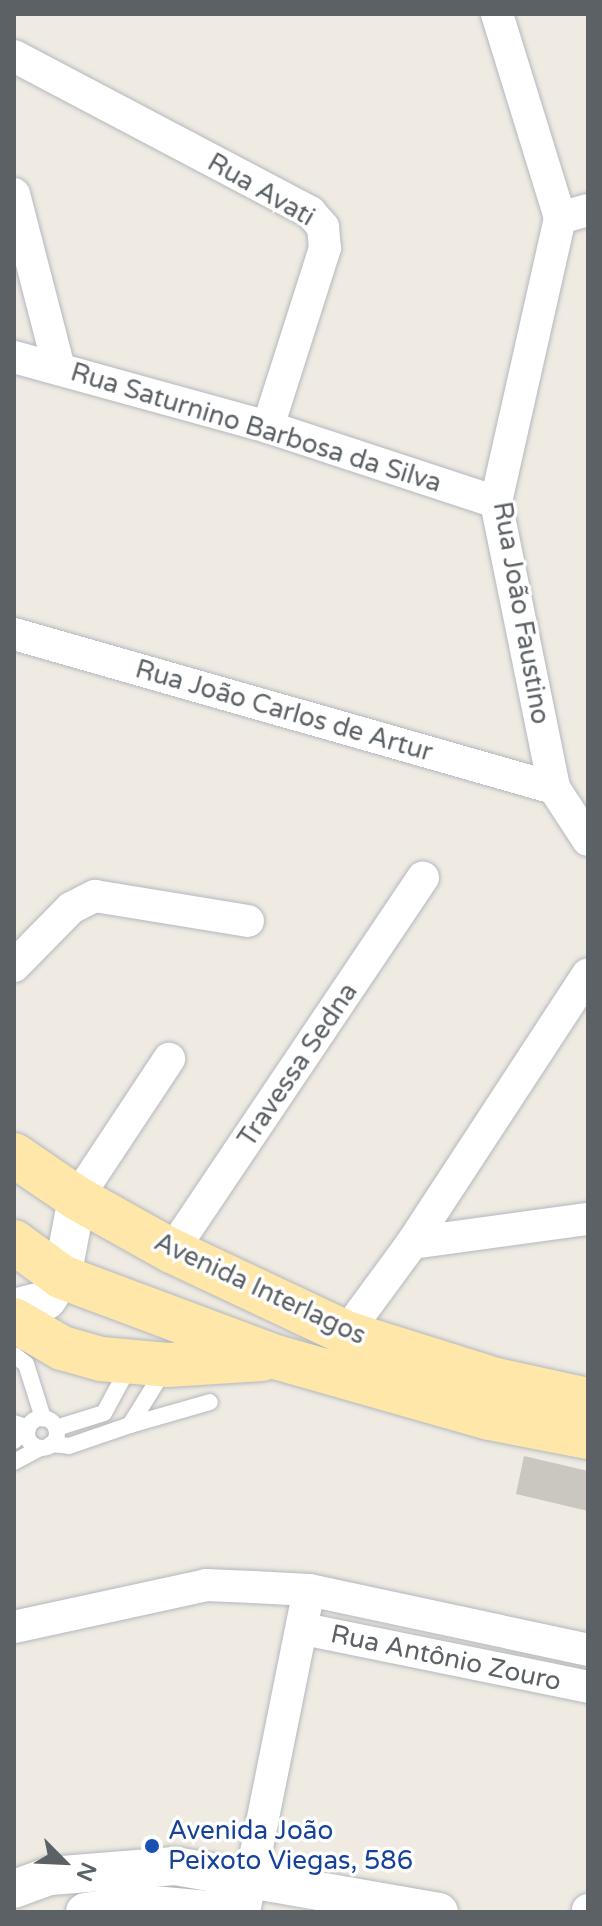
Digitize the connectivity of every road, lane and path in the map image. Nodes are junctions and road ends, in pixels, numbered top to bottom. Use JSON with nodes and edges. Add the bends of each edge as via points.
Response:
{"nodes":[{"id":1,"x":497,"y":14,"type":"edge"},
{"id":2,"x":14,"y":56,"type":"edge"},
{"id":3,"x":14,"y":195,"type":"edge"},
{"id":4,"x":574,"y":214,"type":"edge"},
{"id":5,"x":14,"y":357,"type":"edge"},
{"id":6,"x":59,"y":368,"type":"junction"},
{"id":7,"x":268,"y":427,"type":"junction"},
{"id":8,"x":496,"y":502,"type":"junction"},
{"id":9,"x":14,"y":634,"type":"edge"},
{"id":10,"x":554,"y":788,"type":"junction"},
{"id":11,"x":588,"y":840,"type":"edge"},
{"id":12,"x":423,"y":878,"type":"dead end"},
{"id":13,"x":248,"y":921,"type":"dead end"},
{"id":14,"x":14,"y":966,"type":"edge"},
{"id":15,"x":587,"y":981,"type":"edge"},
{"id":16,"x":169,"y":1059,"type":"dead end"},
{"id":17,"x":14,"y":1155,"type":"edge"},
{"id":18,"x":77,"y":1198,"type":"junction"},
{"id":19,"x":588,"y":1219,"type":"edge"},
{"id":20,"x":14,"y":1242,"type":"edge"},
{"id":21,"x":412,"y":1243,"type":"junction"},
{"id":22,"x":172,"y":1251,"type":"junction"},
{"id":23,"x":62,"y":1277,"type":"junction"},
{"id":24,"x":14,"y":1308,"type":"edge"},
{"id":25,"x":14,"y":1320,"type":"edge"},
{"id":26,"x":346,"y":1333,"type":"junction"},
{"id":27,"x":14,"y":1355,"type":"edge"},
{"id":28,"x":279,"y":1358,"type":"junction"},
{"id":29,"x":149,"y":1364,"type":"junction"},
{"id":30,"x":588,"y":1400,"type":"edge"},
{"id":31,"x":210,"y":1402,"type":"dead end"},
{"id":32,"x":21,"y":1425,"type":"edge"},
{"id":33,"x":130,"y":1425,"type":"junction"},
{"id":34,"x":48,"y":1435,"type":"junction"},
{"id":35,"x":588,"y":1437,"type":"edge"},
{"id":36,"x":14,"y":1441,"type":"edge"},
{"id":37,"x":14,"y":1462,"type":"edge"},
{"id":38,"x":309,"y":1590,"type":"junction"},
{"id":39,"x":14,"y":1627,"type":"edge"},
{"id":40,"x":304,"y":1629,"type":"junction"},
{"id":41,"x":588,"y":1650,"type":"edge"},
{"id":42,"x":588,"y":1687,"type":"edge"},
{"id":43,"x":14,"y":1889,"type":"edge"},
{"id":44,"x":247,"y":1894,"type":"edge"},
{"id":45,"x":85,"y":1912,"type":"edge"},
{"id":46,"x":230,"y":1912,"type":"edge"},
{"id":47,"x":439,"y":1912,"type":"edge"}],
"edges":[{"from":1,"to":4,"type":"street"},
{"from":2,"to":7,"type":"street","name":"Rua Avati","via":[[310,212],[323,227],[325,248]]},
{"from":3,"to":6,"type":"street"},
{"from":4,"to":8,"type":"street","name":"Rua João Faustino"},
{"from":5,"to":6,"type":"street","name":"Rua Saturnino Barbosa da Silva"},
{"from":6,"to":7,"type":"street","name":"Rua Saturnino Barbosa da Silva"},
{"from":7,"to":8,"type":"street","name":"Rua Saturnino Barbosa da Silva"},
{"from":8,"to":10,"type":"street","name":"Rua João Faustino"},
{"from":9,"to":10,"type":"street","name":"Rua João Carlos de Artur"},
{"from":10,"to":11,"type":"street","name":"Rua João Faustino"},
{"from":12,"to":22,"type":"street","name":"Travessa Sedna"},
{"from":13,"to":14,"type":"street","via":[[95,896],[71,908]]},
{"from":15,"to":21,"type":"street"},
{"from":16,"to":18,"type":"street"},
{"from":17,"to":18,"type":"main road","name":"Avenida Interlagos"},
{"from":18,"to":22,"type":"main road","name":"Avenida Interlagos"},
{"from":18,"to":23,"type":"street"},
{"from":19,"to":21,"type":"street"},
{"from":20,"to":23,"type":"main road","name":"Avenida Interlagos"},
{"from":21,"to":26,"type":"street"},
{"from":22,"to":26,"type":"main road","name":"Avenida Interlagos"},
{"from":23,"to":24,"type":"street","via":[[47,1300]]},
{"from":23,"to":28,"type":"main road","name":"Avenida Interlagos"},
{"from":25,"to":29,"type":"main road","via":[[84,1356]]},
{"from":26,"to":30,"type":"main road","name":"Avenida Interlagos","via":[[496,1380]]},
{"from":27,"to":34,"type":"lane","via":[[26,1364]]},
{"from":28,"to":29,"type":"main road"},
{"from":28,"to":35,"type":"main road","name":"Avenida Interlagos","via":[[489,1418]]},
{"from":29,"to":33,"type":"lane"},
{"from":29,"to":34,"type":"lane","via":[[104,1413]]},
{"from":31,"to":33,"type":"lane"},
{"from":32,"to":34,"type":"lane"},
{"from":32,"to":34,"type":"lane","via":[[30,1443]]},
{"from":32,"to":36,"type":"lane"},
{"from":33,"to":34,"type":"lane","via":[[69,1446]]},
{"from":34,"to":37,"type":"lane"},
{"from":38,"to":39,"type":"street","name":"Rua Antônio Zouro","via":[[206,1585]]},
{"from":38,"to":40,"type":"street"},
{"from":38,"to":41,"type":"street","name":"Rua Antônio Zouro"},
{"from":40,"to":42,"type":"street","name":"Rua Antônio Zouro"},
{"from":40,"to":44,"type":"street"},
{"from":43,"to":44,"type":"street","via":[[50,1876],[175,1866]]},
{"from":44,"to":47,"type":"street"},
{"from":45,"to":46,"type":"street","via":[[142,1904]]}]}
